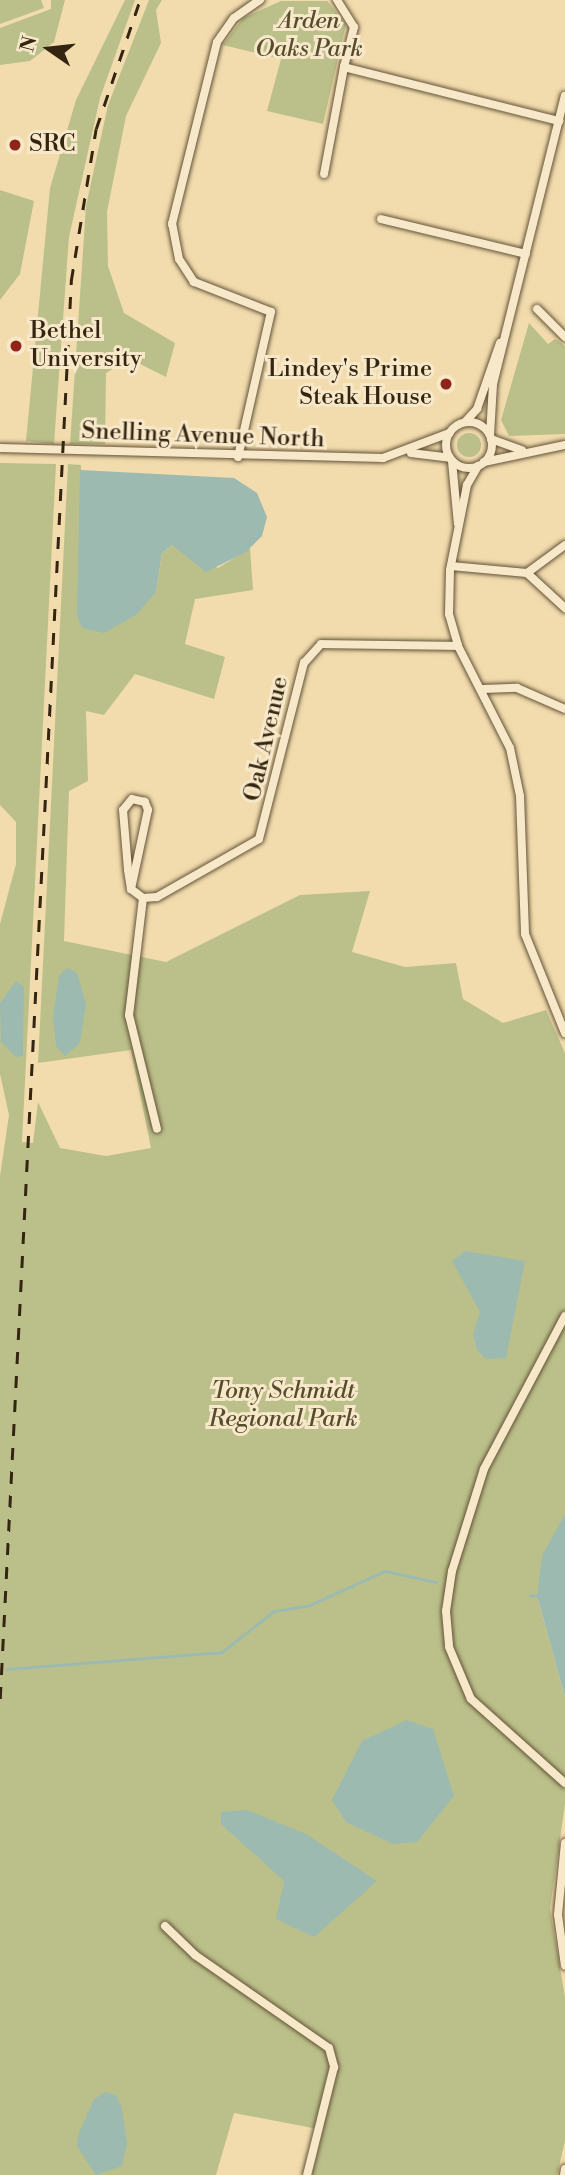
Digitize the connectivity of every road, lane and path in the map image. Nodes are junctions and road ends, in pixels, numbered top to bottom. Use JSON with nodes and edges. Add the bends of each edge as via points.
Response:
{"nodes":[{"id":1,"x":260,"y":0,"type":"edge"},
{"id":2,"x":337,"y":0,"type":"edge"},
{"id":3,"x":344,"y":67,"type":"junction"},
{"id":4,"x":565,"y":96,"type":"edge"},
{"id":5,"x":559,"y":121,"type":"junction"},
{"id":6,"x":324,"y":174,"type":"dead end"},
{"id":7,"x":381,"y":219,"type":"dead end"},
{"id":8,"x":526,"y":254,"type":"junction"},
{"id":9,"x":537,"y":309,"type":"dead end"},
{"id":10,"x":505,"y":331,"type":"junction"},
{"id":11,"x":565,"y":337,"type":"edge"},
{"id":12,"x":465,"y":422,"type":"junction"},
{"id":13,"x":449,"y":433,"type":"junction"},
{"id":14,"x":490,"y":437,"type":"junction"},
{"id":15,"x":565,"y":445,"type":"edge"},
{"id":16,"x":0,"y":448,"type":"edge"},
{"id":17,"x":525,"y":450,"type":"junction"},
{"id":18,"x":405,"y":453,"type":"junction"},
{"id":19,"x":238,"y":457,"type":"junction"},
{"id":20,"x":451,"y":459,"type":"junction"},
{"id":21,"x":481,"y":464,"type":"junction"},
{"id":22,"x":459,"y":531,"type":"junction"},
{"id":23,"x":565,"y":545,"type":"edge"},
{"id":24,"x":451,"y":566,"type":"junction"},
{"id":25,"x":527,"y":573,"type":"junction"},
{"id":26,"x":565,"y":608,"type":"edge"},
{"id":27,"x":458,"y":646,"type":"junction"},
{"id":28,"x":483,"y":689,"type":"junction"},
{"id":29,"x":565,"y":709,"type":"edge"},
{"id":30,"x":131,"y":889,"type":"junction"},
{"id":31,"x":143,"y":898,"type":"junction"},
{"id":32,"x":565,"y":1033,"type":"edge"},
{"id":33,"x":156,"y":1129,"type":"dead end"},
{"id":34,"x":565,"y":1316,"type":"edge"},
{"id":35,"x":565,"y":1783,"type":"edge"},
{"id":36,"x":565,"y":1843,"type":"edge"},
{"id":37,"x":165,"y":1926,"type":"dead end"},
{"id":38,"x":565,"y":1966,"type":"edge"},
{"id":39,"x":565,"y":2169,"type":"edge"},
{"id":40,"x":307,"y":2175,"type":"edge"},
{"id":41,"x":564,"y":2175,"type":"edge"}],
"edges":[{"from":1,"to":19,"type":"street","via":[[234,18],[217,42],[172,224],[179,259],[194,282],[207,293],[271,312]]},
{"from":2,"to":3,"type":"street","via":[[354,27]]},
{"from":3,"to":5,"type":"street"},
{"from":3,"to":6,"type":"street"},
{"from":4,"to":5,"type":"street"},
{"from":5,"to":8,"type":"street"},
{"from":7,"to":8,"type":"street"},
{"from":8,"to":10,"type":"street"},
{"from":9,"to":11,"type":"street"},
{"from":10,"to":12,"type":"street","via":[[477,409]]},
{"from":10,"to":14,"type":"street","via":[[492,384]]},
{"from":12,"to":13,"type":"street","name":"Snelling Avenue North"},
{"from":12,"to":14,"type":"street"},
{"from":13,"to":18,"type":"street","name":"Snelling Avenue North"},
{"from":13,"to":20,"type":"street"},
{"from":14,"to":17,"type":"street"},
{"from":14,"to":21,"type":"street"},
{"from":15,"to":17,"type":"street"},
{"from":16,"to":19,"type":"street","name":"Snelling Avenue North"},
{"from":17,"to":21,"type":"street"},
{"from":18,"to":19,"type":"street","name":"Snelling Avenue North"},
{"from":18,"to":20,"type":"street","name":"Snelling Avenue North"},
{"from":20,"to":21,"type":"street","name":"Snelling Avenue North"},
{"from":20,"to":22,"type":"street"},
{"from":21,"to":22,"type":"street"},
{"from":22,"to":24,"type":"street"},
{"from":23,"to":25,"type":"street"},
{"from":24,"to":25,"type":"street"},
{"from":24,"to":27,"type":"street","via":[[449,614]]},
{"from":25,"to":26,"type":"street"},
{"from":27,"to":28,"type":"street"},
{"from":27,"to":31,"type":"street","name":"Oak Avenue","via":[[321,644],[304,663],[259,839],[157,897]]},
{"from":28,"to":29,"type":"street","via":[[516,688]]},
{"from":28,"to":32,"type":"street","via":[[516,769],[528,949]]},
{"from":30,"to":30,"type":"street","via":[[148,810],[136,798],[123,810]]},
{"from":30,"to":31,"type":"street"},
{"from":31,"to":33,"type":"street","via":[[129,1015]]},
{"from":34,"to":35,"type":"street","via":[[484,1469],[452,1570],[446,1611],[449,1647],[471,1699]]},
{"from":36,"to":38,"type":"street","via":[[558,1915]]},
{"from":37,"to":40,"type":"street","via":[[195,1955],[326,2043],[334,2067]]},
{"from":39,"to":41,"type":"street"}]}
